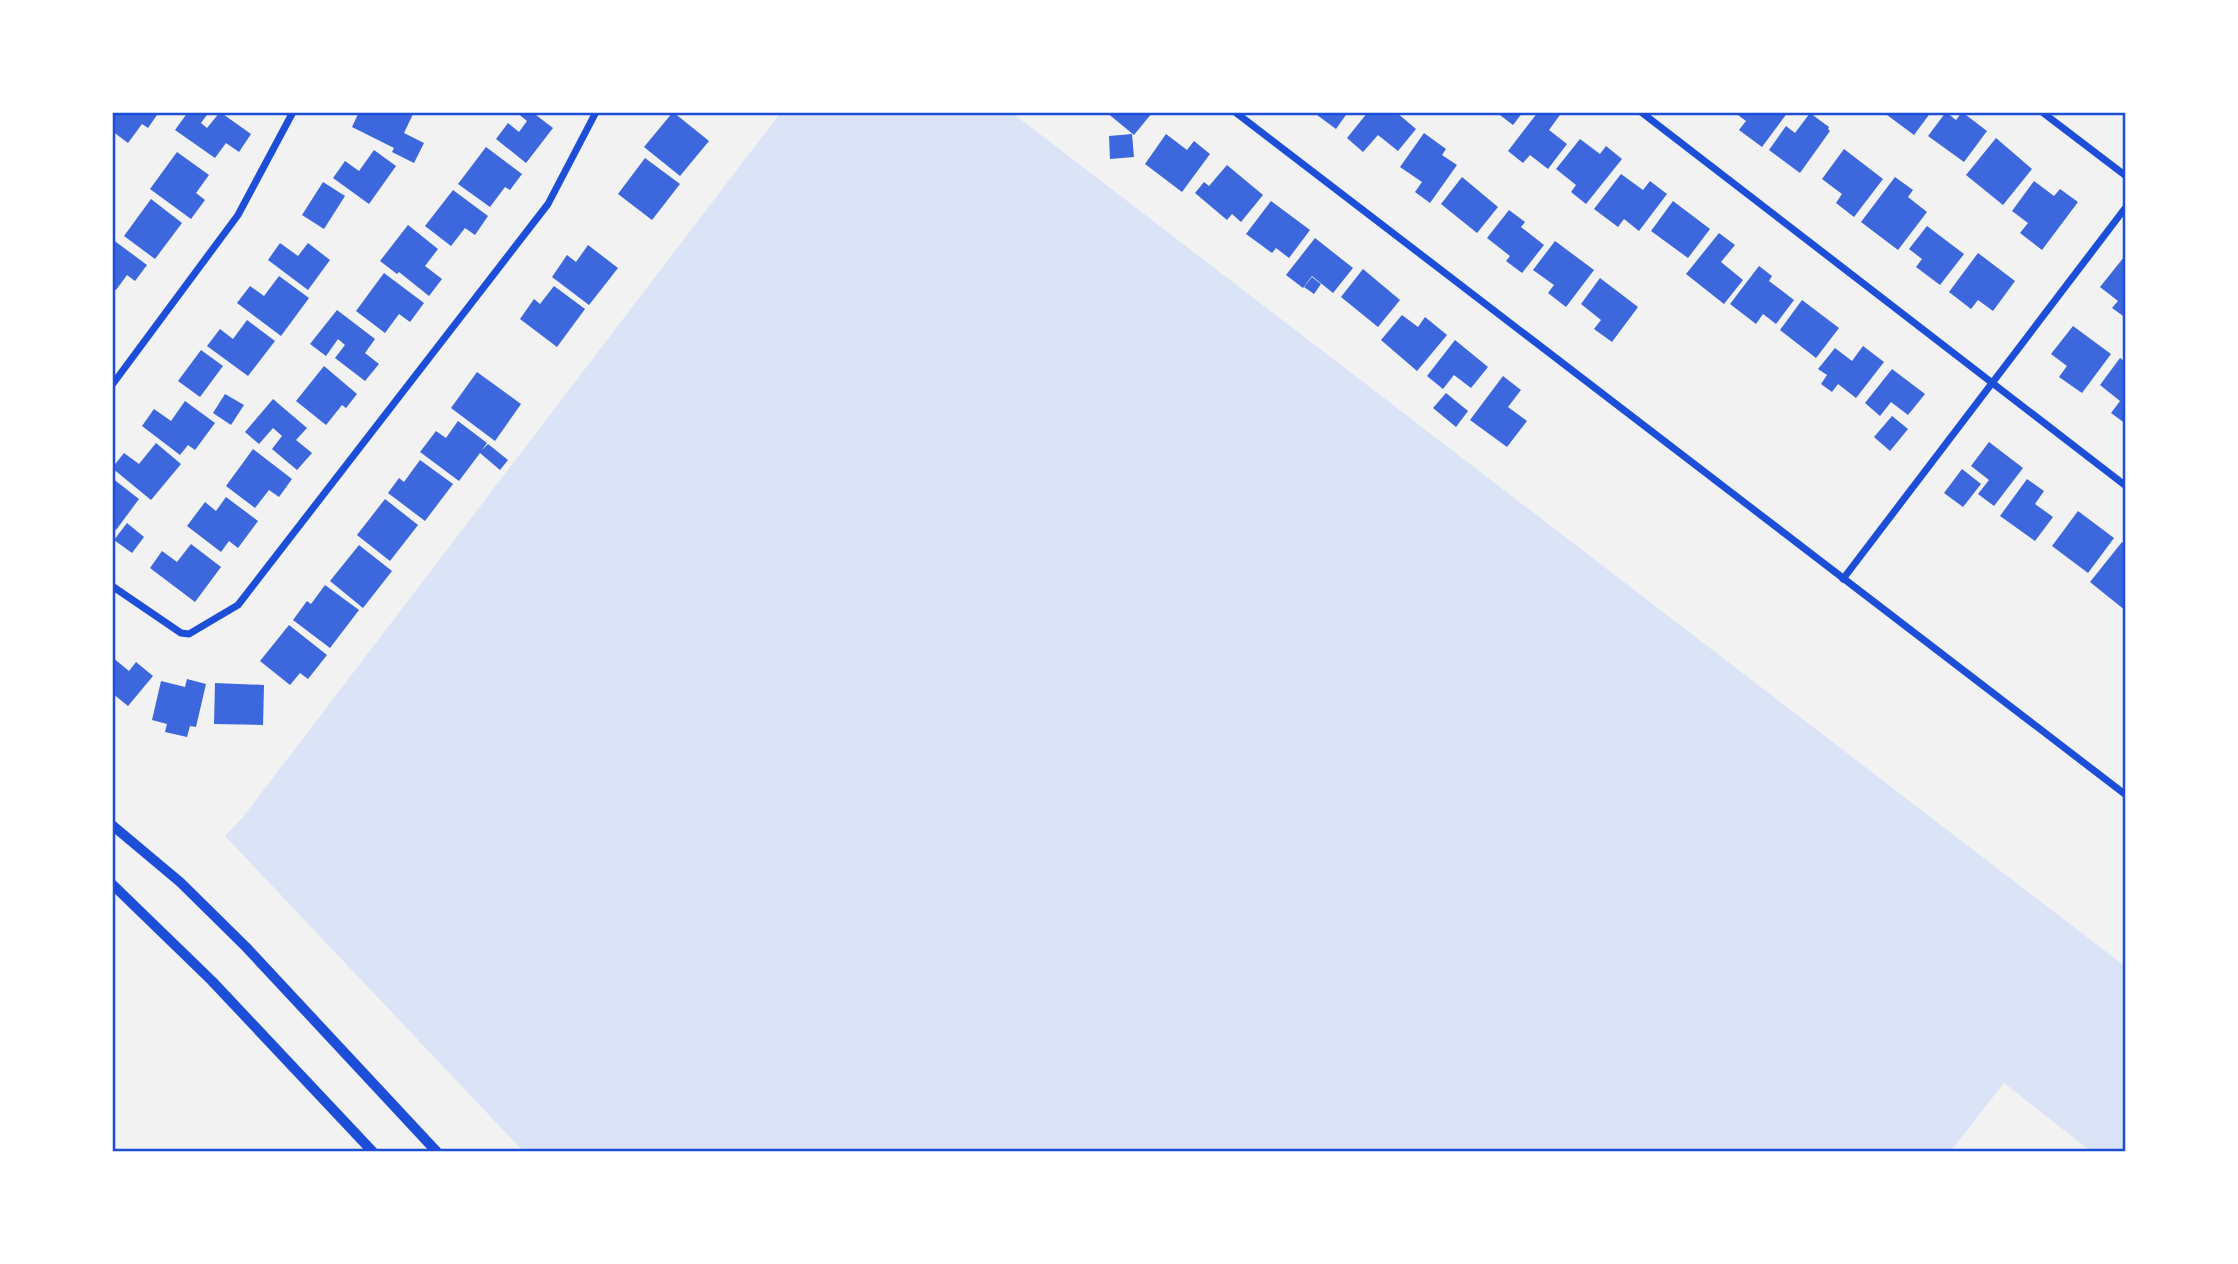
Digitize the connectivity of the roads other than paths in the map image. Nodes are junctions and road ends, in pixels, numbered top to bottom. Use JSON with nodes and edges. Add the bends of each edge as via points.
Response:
{"nodes":[{"id":1,"x":293,"y":112,"type":"edge"},
{"id":2,"x":596,"y":112,"type":"edge"},
{"id":3,"x":1235,"y":112,"type":"edge"},
{"id":4,"x":1641,"y":112,"type":"edge"},
{"id":5,"x":2042,"y":112,"type":"edge"},
{"id":6,"x":2126,"y":176,"type":"edge"},
{"id":7,"x":2126,"y":208,"type":"edge"},
{"id":8,"x":1993,"y":384,"type":"junction"},
{"id":9,"x":112,"y":385,"type":"edge"},
{"id":10,"x":2126,"y":486,"type":"edge"},
{"id":11,"x":1843,"y":579,"type":"junction"},
{"id":12,"x":112,"y":586,"type":"edge"},
{"id":13,"x":2126,"y":795,"type":"edge"},
{"id":14,"x":112,"y":825,"type":"edge"},
{"id":15,"x":112,"y":884,"type":"edge"},
{"id":16,"x":373,"y":1152,"type":"edge"},
{"id":17,"x":437,"y":1152,"type":"edge"}],
"edges":[{"from":1,"to":9,"type":"street","via":[[238,215]]},
{"from":2,"to":12,"type":"street","via":[[548,204],[238,605],[189,634],[181,633]]},
{"from":3,"to":11,"type":"street"},
{"from":4,"to":8,"type":"street"},
{"from":5,"to":6,"type":"street"},
{"from":7,"to":8,"type":"street"},
{"from":8,"to":10,"type":"street"},
{"from":8,"to":11,"type":"street"},
{"from":11,"to":13,"type":"street"},
{"from":14,"to":17,"type":"main road","via":[[180,882],[246,947]]},
{"from":15,"to":16,"type":"main road","via":[[212,981]]}]}
